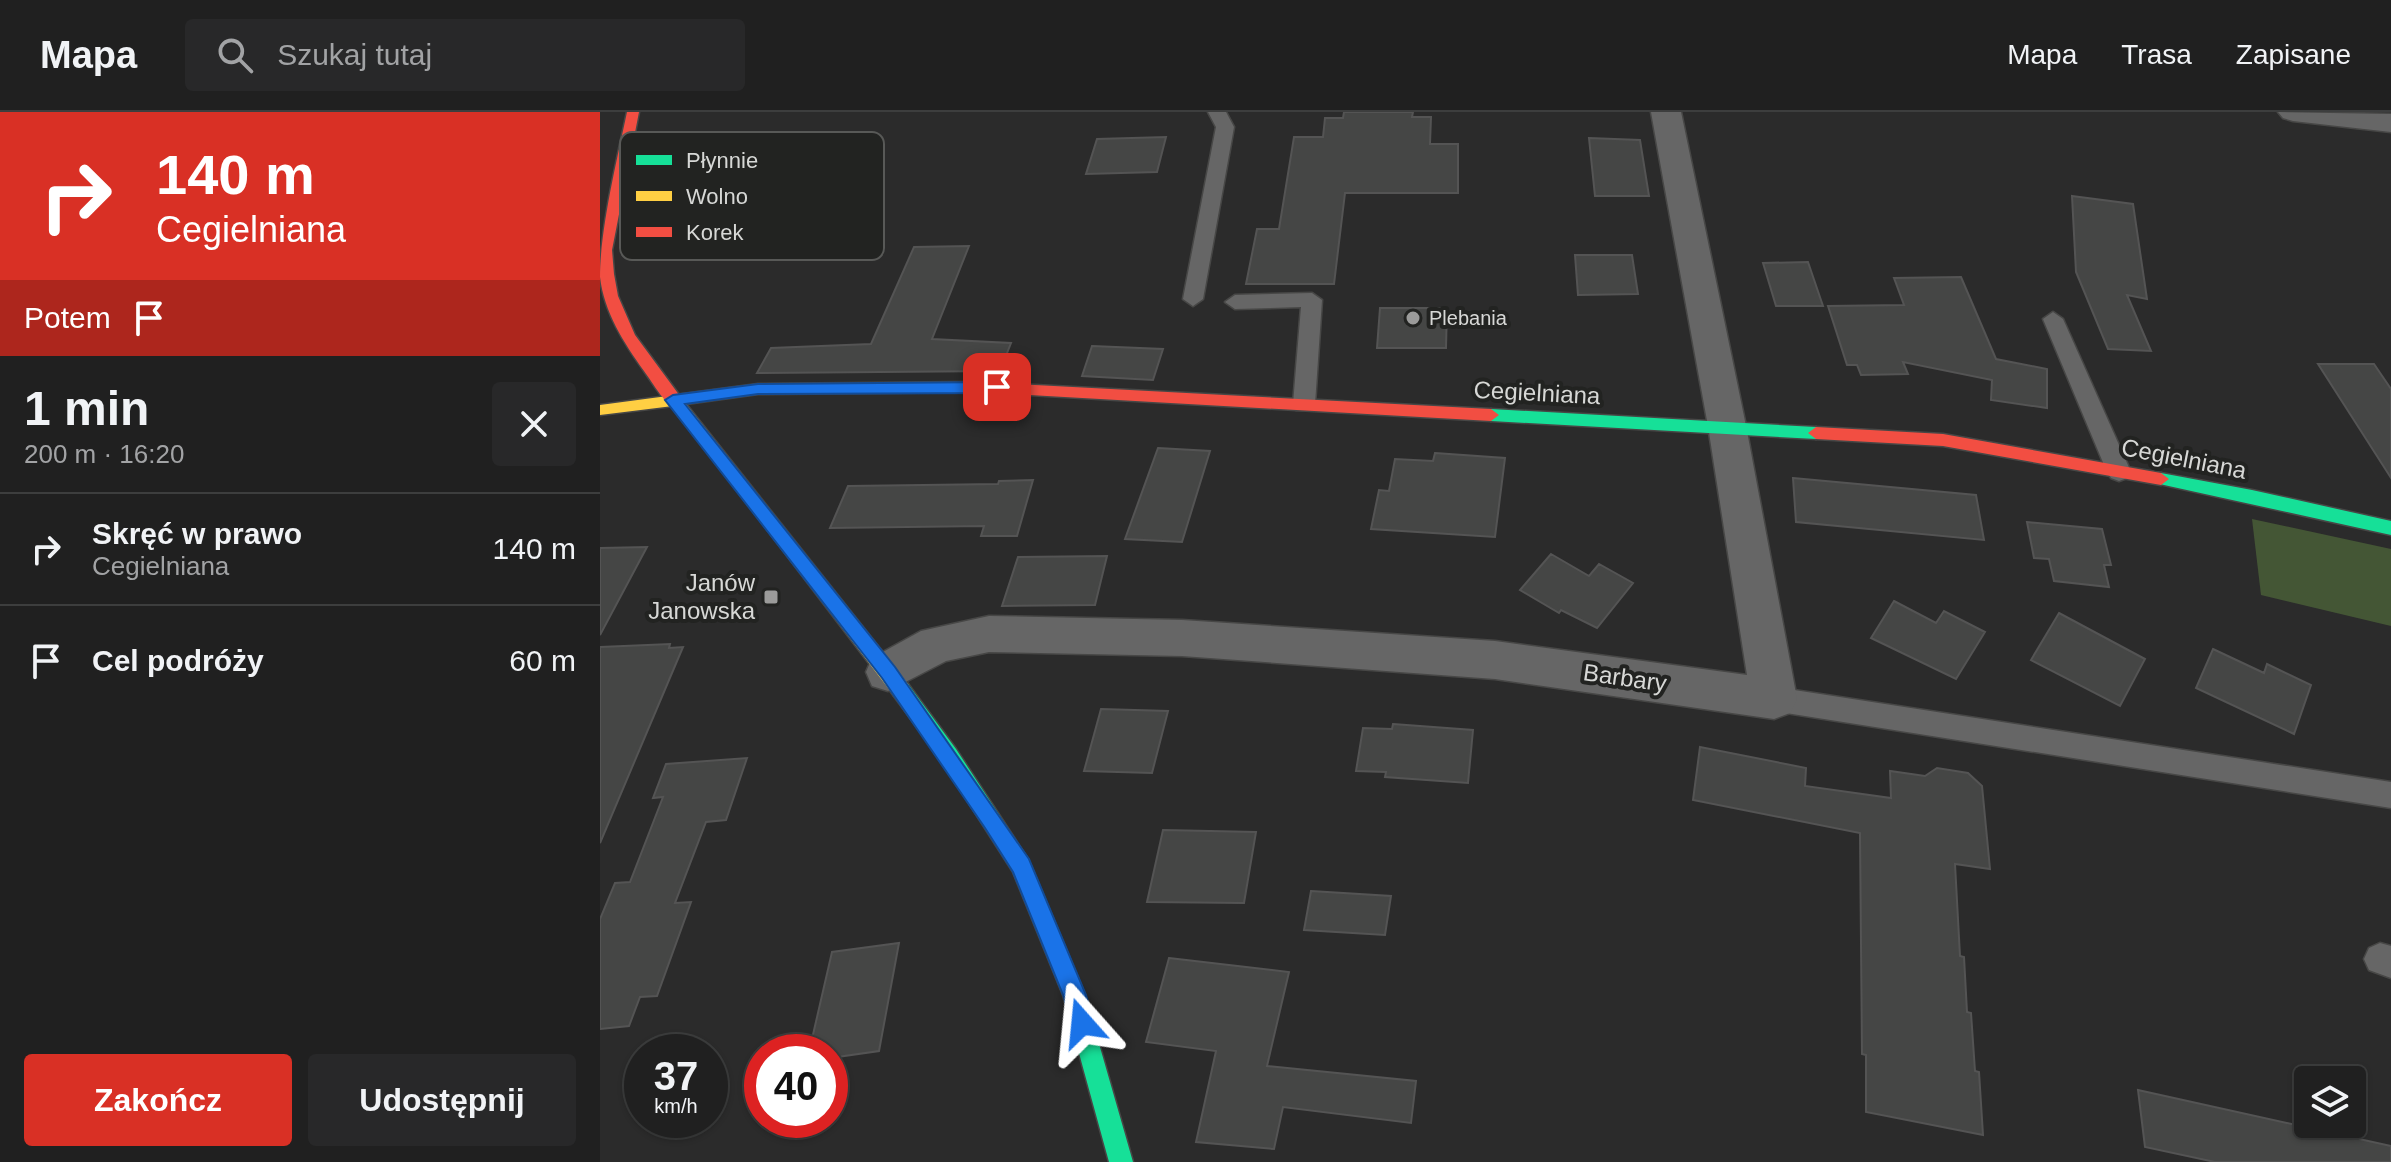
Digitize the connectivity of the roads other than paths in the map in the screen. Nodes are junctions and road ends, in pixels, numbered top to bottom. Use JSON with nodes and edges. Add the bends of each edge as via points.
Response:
{"nodes":[{"id":1,"x":633,"y":112,"type":"edge"},
{"id":2,"x":1217,"y":112,"type":"edge"},
{"id":3,"x":1666,"y":112,"type":"edge"},
{"id":4,"x":2293,"y":112,"type":"edge"},
{"id":5,"x":2391,"y":123,"type":"edge"},
{"id":6,"x":629,"y":132,"type":"edge"},
{"id":7,"x":620,"y":176,"type":"edge"},
{"id":8,"x":1193,"y":299,"type":"dead end"},
{"id":9,"x":1235,"y":302,"type":"dead end"},
{"id":10,"x":2053,"y":319,"type":"dead end"},
{"id":11,"x":637,"y":380,"type":"dead end"},
{"id":12,"x":660,"y":382,"type":"junction"},
{"id":13,"x":673,"y":400,"type":"junction"},
{"id":14,"x":1304,"y":404,"type":"junction"},
{"id":15,"x":600,"y":410,"type":"edge"},
{"id":16,"x":1727,"y":426,"type":"junction"},
{"id":17,"x":2119,"y":472,"type":"junction"},
{"id":18,"x":2391,"y":528,"type":"edge"},
{"id":19,"x":888,"y":672,"type":"junction"},
{"id":20,"x":1774,"y":699,"type":"junction"},
{"id":21,"x":2391,"y":795,"type":"edge"},
{"id":22,"x":1121,"y":1162,"type":"edge"}],
"edges":[{"from":1,"to":6,"type":"street"},
{"from":2,"to":8,"type":"lane","via":[[1225,127]]},
{"from":3,"to":16,"type":"street"},
{"from":4,"to":5,"type":"street"},
{"from":7,"to":12,"type":"street","via":[[605,250],[611,323]]},
{"from":9,"to":14,"type":"lane","via":[[1312,300]]},
{"from":10,"to":17,"type":"lane"},
{"from":11,"to":12,"type":"street"},
{"from":12,"to":13,"type":"street"},
{"from":13,"to":14,"type":"street","name":"Cegielniana","via":[[758,389],[997,387]]},
{"from":13,"to":15,"type":"street","name":"Cegielniana"},
{"from":13,"to":19,"type":"street"},
{"from":14,"to":16,"type":"street","name":"Cegielniana"},
{"from":16,"to":17,"type":"street","name":"Cegielniana","via":[[1943,440]]},
{"from":16,"to":20,"type":"street"},
{"from":17,"to":18,"type":"street","name":"Cegielniana"},
{"from":19,"to":20,"type":"street","name":"Barbary","via":[[937,644],[989,634],[1182,638],[1495,660]]},
{"from":19,"to":22,"type":"street","via":[[1021,866],[1074,995]]},
{"from":20,"to":21,"type":"lane"}]}
